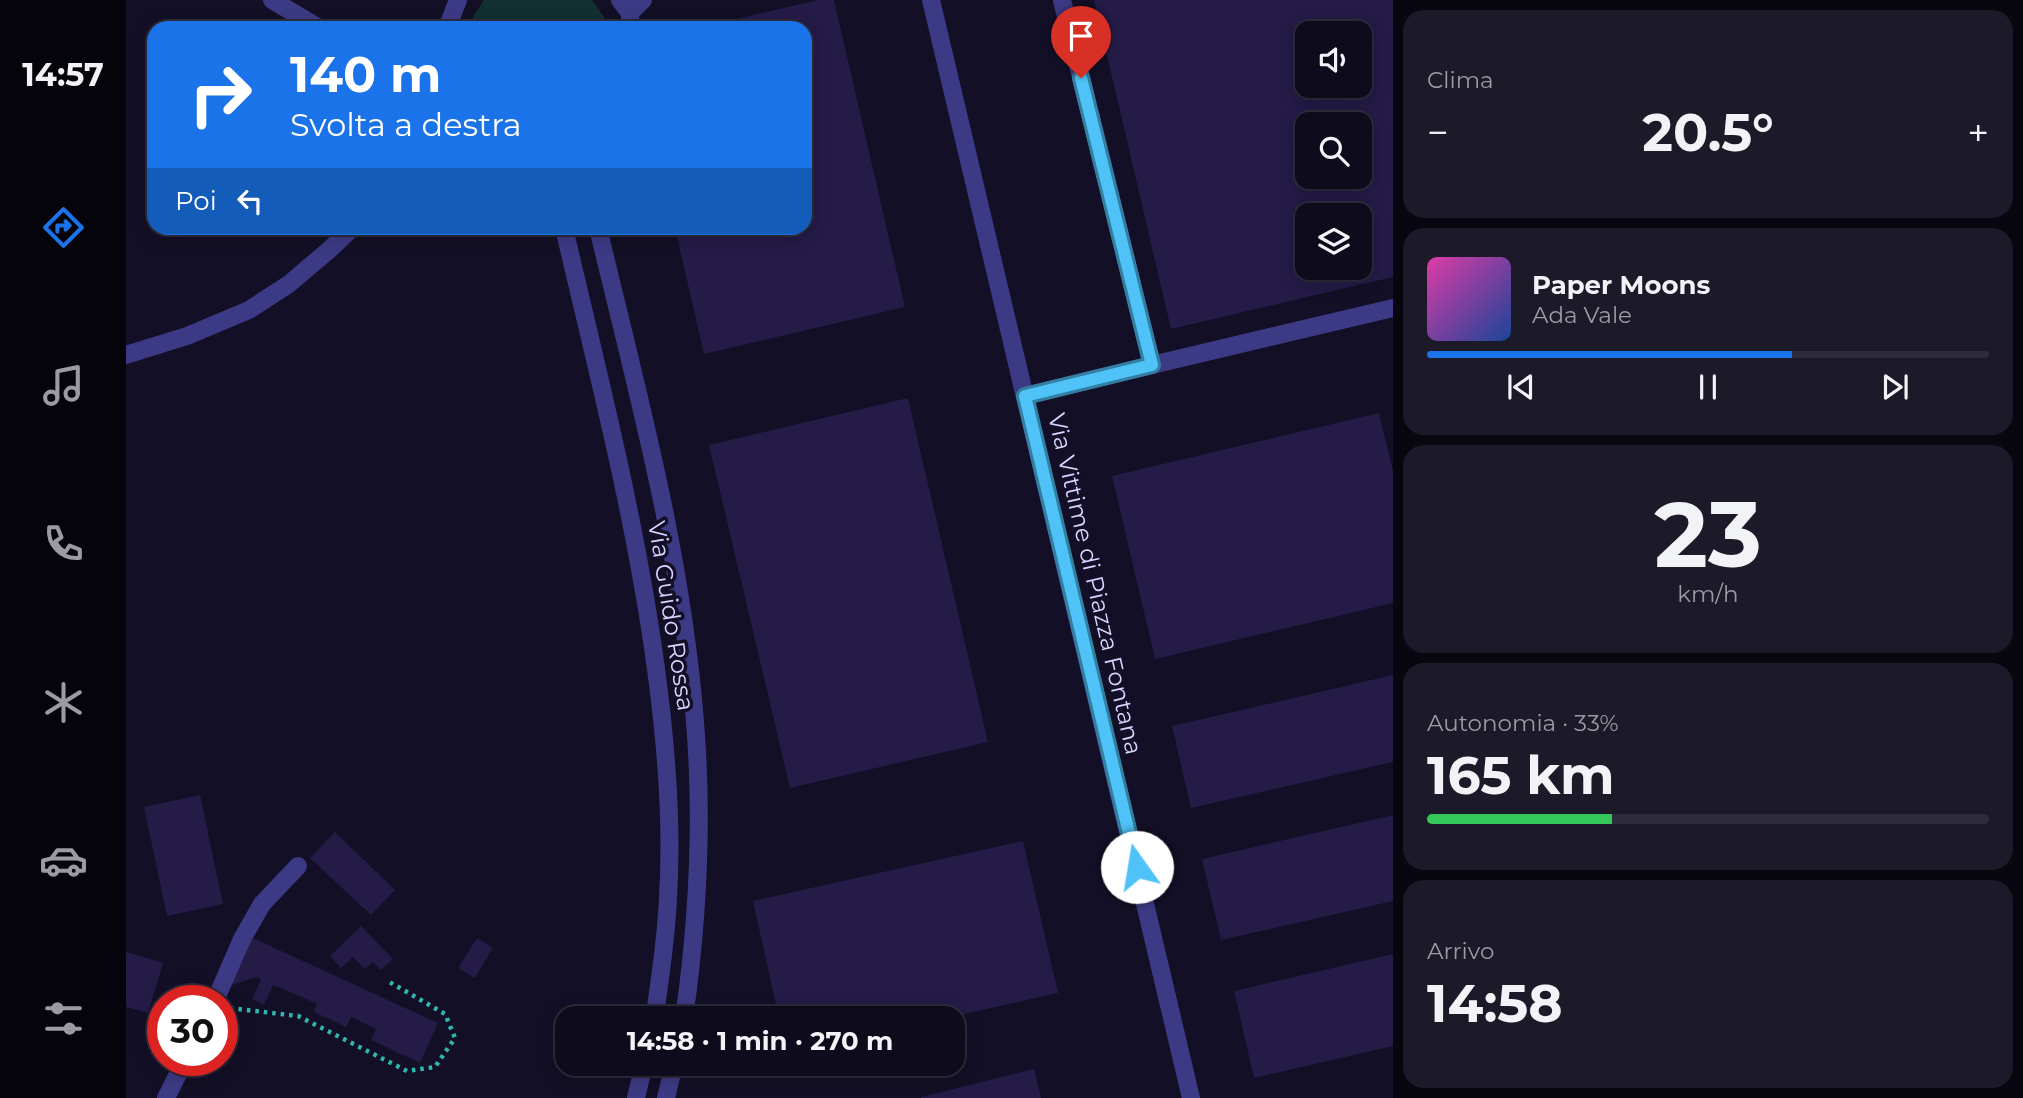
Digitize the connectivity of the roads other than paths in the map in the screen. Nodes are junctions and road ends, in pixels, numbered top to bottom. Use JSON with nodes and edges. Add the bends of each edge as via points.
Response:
{"nodes":[{"id":1,"x":272,"y":0,"type":"edge"},
{"id":2,"x":456,"y":0,"type":"edge"},
{"id":3,"x":931,"y":0,"type":"edge"},
{"id":4,"x":1062,"y":0,"type":"edge"},
{"id":5,"x":307,"y":21,"type":"edge"},
{"id":6,"x":449,"y":21,"type":"edge"},
{"id":7,"x":345,"y":235,"type":"edge"},
{"id":8,"x":566,"y":235,"type":"edge"},
{"id":9,"x":600,"y":235,"type":"edge"},
{"id":10,"x":1393,"y":308,"type":"edge"},
{"id":11,"x":126,"y":355,"type":"edge"},
{"id":12,"x":1152,"y":365,"type":"junction"},
{"id":13,"x":1025,"y":396,"type":"junction"},
{"id":14,"x":298,"y":866,"type":"dead end"},
{"id":15,"x":222,"y":985,"type":"edge"},
{"id":16,"x":656,"y":1006,"type":"edge"},
{"id":17,"x":685,"y":1006,"type":"edge"},
{"id":18,"x":177,"y":1076,"type":"edge"},
{"id":19,"x":641,"y":1076,"type":"edge"},
{"id":20,"x":671,"y":1076,"type":"edge"},
{"id":21,"x":166,"y":1098,"type":"edge"},
{"id":22,"x":636,"y":1098,"type":"edge"},
{"id":23,"x":666,"y":1098,"type":"edge"},
{"id":24,"x":1191,"y":1098,"type":"edge"}],
"edges":[{"from":1,"to":5,"type":"street"},
{"from":2,"to":6,"type":"street"},
{"from":3,"to":13,"type":"street","name":"Via Vittime di Piazza Fontana"},
{"from":4,"to":12,"type":"street"},
{"from":7,"to":11,"type":"street","via":[[289,284],[249,310]]},
{"from":8,"to":16,"type":"street","name":"Via Guido Rossa","via":[[624,481],[648,606],[664,727],[669,905]]},
{"from":9,"to":17,"type":"street","name":"Via Guido Rossa","via":[[658,480],[681,604],[695,722],[697,904]]},
{"from":10,"to":12,"type":"street"},
{"from":12,"to":13,"type":"street"},
{"from":13,"to":24,"type":"street","name":"Via Vittime di Piazza Fontana"},
{"from":14,"to":15,"type":"street","via":[[262,904]]},
{"from":18,"to":21,"type":"street"},
{"from":19,"to":22,"type":"street"},
{"from":20,"to":23,"type":"street"}]}
